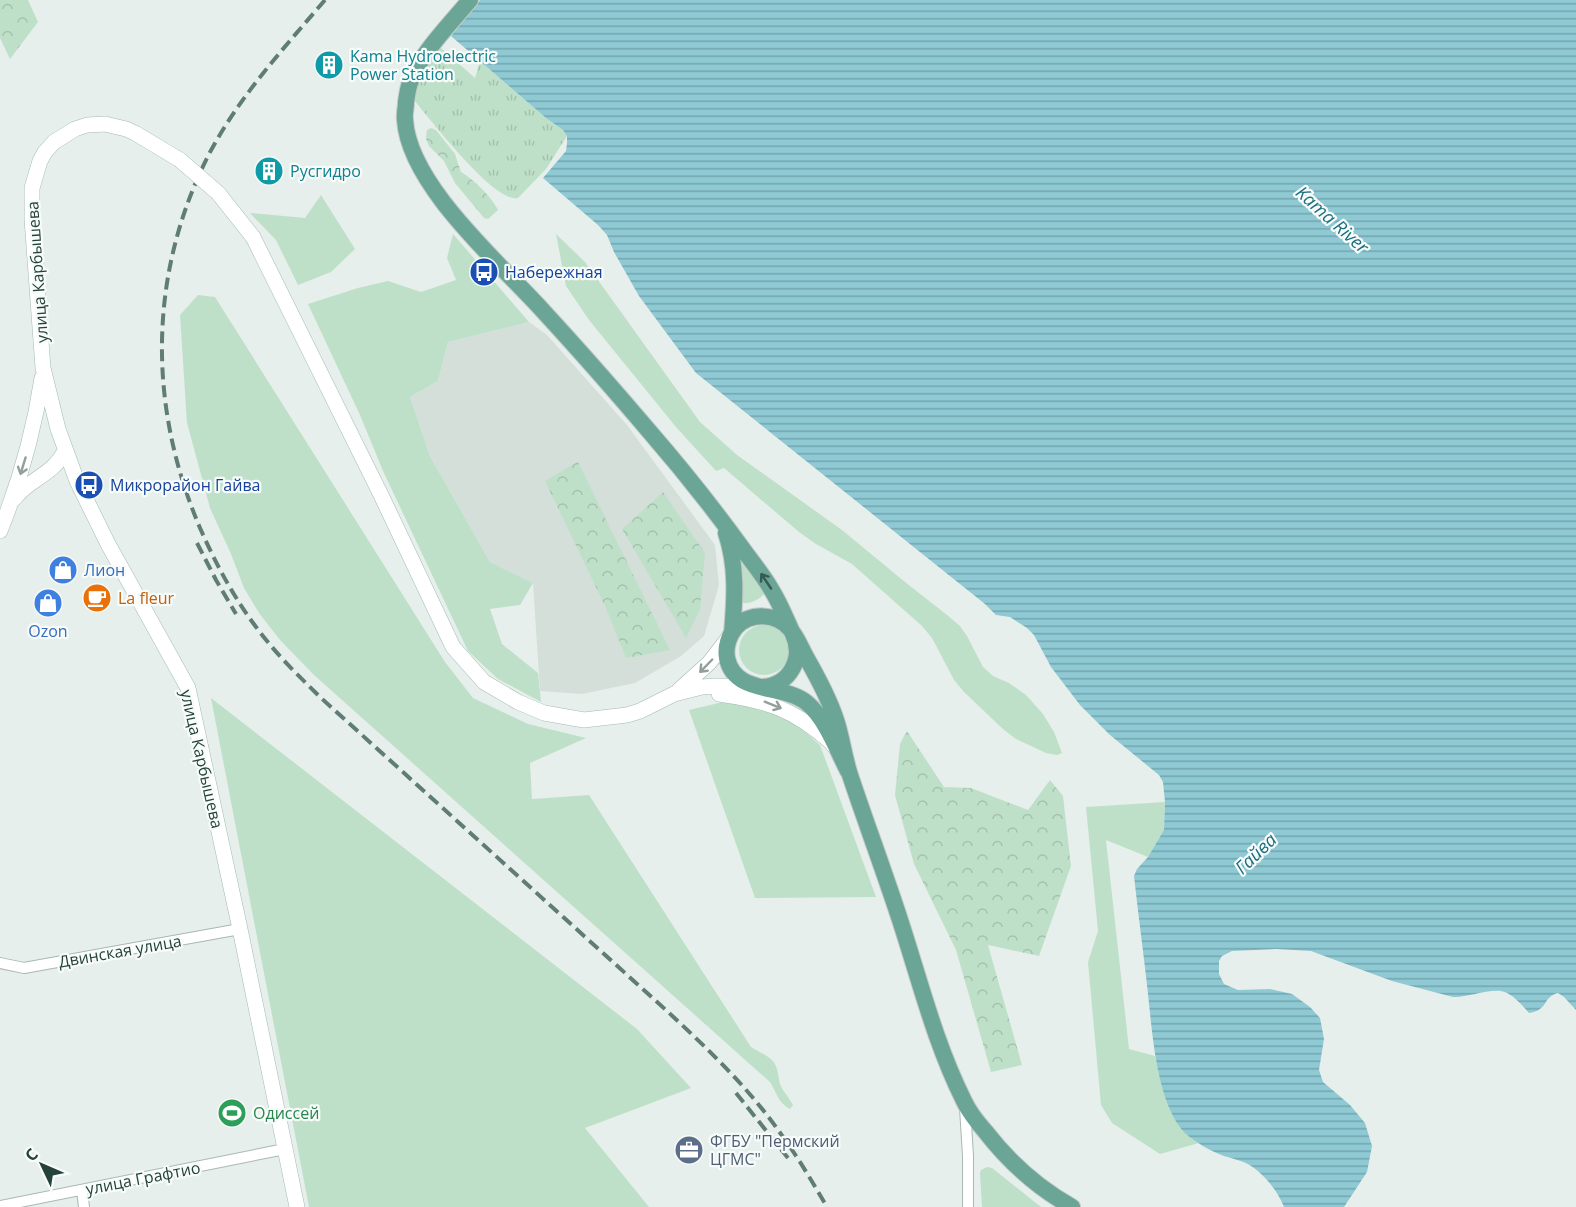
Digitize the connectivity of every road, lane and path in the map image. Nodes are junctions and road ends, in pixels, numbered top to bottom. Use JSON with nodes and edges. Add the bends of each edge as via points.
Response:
{"nodes":[{"id":1,"x":470,"y":0,"type":"edge"},
{"id":2,"x":44,"y":368,"type":"junction"},
{"id":3,"x":58,"y":429,"type":"junction"},
{"id":4,"x":32,"y":436,"type":"junction"},
{"id":5,"x":65,"y":451,"type":"junction"},
{"id":6,"x":44,"y":475,"type":"junction"},
{"id":7,"x":77,"y":481,"type":"junction"},
{"id":8,"x":11,"y":503,"type":"junction"},
{"id":9,"x":721,"y":518,"type":"junction"},
{"id":10,"x":0,"y":531,"type":"edge"},
{"id":11,"x":732,"y":633,"type":"junction"},
{"id":12,"x":793,"y":633,"type":"junction"},
{"id":13,"x":760,"y":687,"type":"junction"},
{"id":14,"x":674,"y":694,"type":"junction"},
{"id":15,"x":848,"y":771,"type":"junction"},
{"id":16,"x":240,"y":930,"type":"junction"},
{"id":17,"x":0,"y":963,"type":"edge"},
{"id":18,"x":964,"y":1102,"type":"junction"},
{"id":19,"x":285,"y":1149,"type":"junction"},
{"id":20,"x":82,"y":1190,"type":"junction"},
{"id":21,"x":0,"y":1206,"type":"edge"},
{"id":22,"x":84,"y":1207,"type":"edge"},
{"id":23,"x":297,"y":1207,"type":"edge"},
{"id":24,"x":969,"y":1207,"type":"edge"},
{"id":25,"x":1072,"y":1207,"type":"edge"}],
"edges":[{"from":1,"to":9,"type":"main road","via":[[434,42],[409,83],[404,119],[413,155],[468,231],[543,310]]},
{"from":2,"to":3,"type":"main road","name":"улица Карбышева"},
{"from":2,"to":4,"type":"main road"},
{"from":2,"to":14,"type":"main road","name":"улица Карбышева","bridge":true,"via":[[32,219],[32,188],[40,161],[54,142],[75,129],[105,124],[126,129],[180,160],[218,193],[253,237],[453,647],[484,682],[543,713],[584,720],[627,715]]},
{"from":3,"to":4,"type":"main road"},
{"from":3,"to":5,"type":"main road","name":"улица Карбышева"},
{"from":4,"to":8,"type":"main road","one_way":true},
{"from":5,"to":6,"type":"main road"},
{"from":5,"to":7,"type":"main road","name":"улица Карбышева"},
{"from":6,"to":7,"type":"main road","via":[[68,476]]},
{"from":6,"to":8,"type":"main road","via":[[25,487]]},
{"from":7,"to":16,"type":"main road","name":"улица Карбышева","via":[[188,688]]},
{"from":8,"to":10,"type":"main road"},
{"from":9,"to":11,"type":"main road","via":[[734,564]]},
{"from":12,"to":9,"type":"main road","one_way":true,"via":[[771,588]]},
{"from":11,"to":12,"type":"main road","via":[[747,620],[759,616],[784,623]]},
{"from":11,"to":13,"type":"main road","via":[[727,646],[730,668],[746,683]]},
{"from":11,"to":14,"type":"main road","name":"улица Карбышева","one_way":true,"via":[[709,663]]},
{"from":12,"to":13,"type":"main road","via":[[798,652],[789,675],[779,683]]},
{"from":12,"to":15,"type":"main road","via":[[828,699]]},
{"from":13,"to":14,"type":"main road","name":"улица Карбышева","via":[[715,686]]},
{"from":13,"to":15,"type":"main road","via":[[787,693],[809,705],[824,724]]},
{"from":14,"to":15,"type":"main road","one_way":true,"via":[[719,694],[773,705],[810,724],[831,742]]},
{"from":15,"to":18,"type":"main road","via":[[935,1034]]},
{"from":16,"to":17,"type":"street","name":"Двинская улица","via":[[24,968]]},
{"from":16,"to":19,"type":"main road","name":"улица Карбышева"},
{"from":18,"to":24,"type":"street"},
{"from":18,"to":25,"type":"main road","via":[[1013,1163]]},
{"from":19,"to":20,"type":"street","name":"улица Графтио"},
{"from":19,"to":23,"type":"main road","name":"улица Карбышева"},
{"from":20,"to":21,"type":"street","name":"улица Графтио"},
{"from":20,"to":22,"type":"street"}]}
